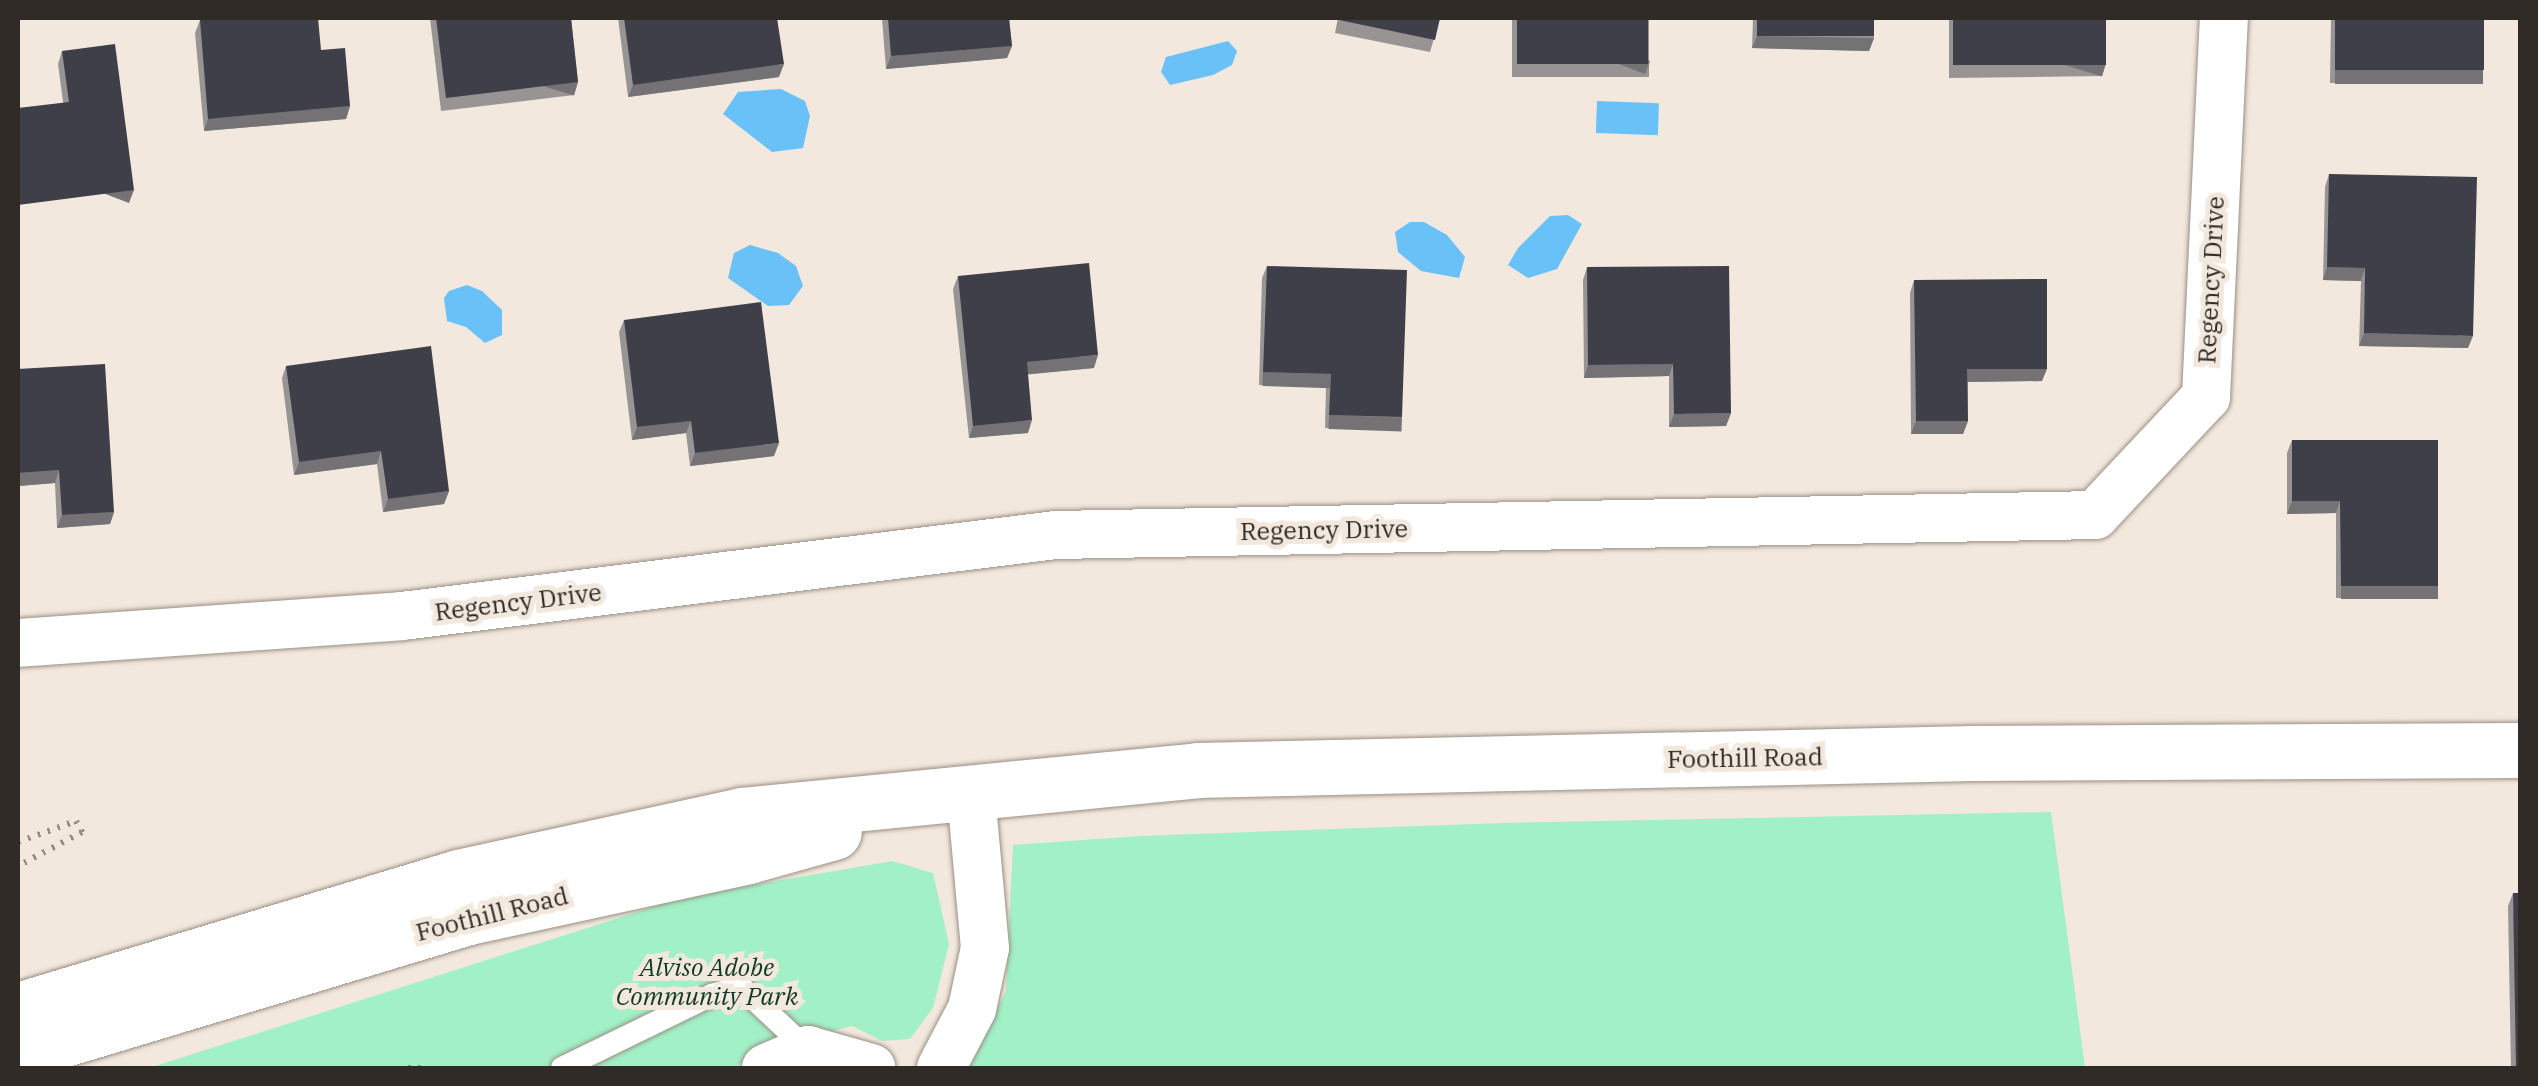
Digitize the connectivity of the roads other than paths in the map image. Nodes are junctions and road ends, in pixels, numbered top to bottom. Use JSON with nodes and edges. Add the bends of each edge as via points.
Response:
{"nodes":[{"id":1,"x":2224,"y":18,"type":"edge"},
{"id":2,"x":18,"y":643,"type":"edge"},
{"id":3,"x":2520,"y":750,"type":"edge"},
{"id":4,"x":971,"y":792,"type":"junction"},
{"id":5,"x":18,"y":1010,"type":"edge"},
{"id":6,"x":18,"y":1053,"type":"edge"},
{"id":7,"x":787,"y":1059,"type":"edge"},
{"id":8,"x":562,"y":1068,"type":"edge"},
{"id":9,"x":871,"y":1068,"type":"edge"},
{"id":10,"x":941,"y":1068,"type":"edge"}],
"edges":[{"from":1,"to":2,"type":"street","name":"Regency Drive","via":[[2206,397],[2095,515],[1056,535],[402,616]]},
{"from":3,"to":4,"type":"main road","name":"Foothill Road","via":[[1972,753],[1197,770]]},
{"from":4,"to":5,"type":"main road","name":"Foothill Road","via":[[742,815],[458,876]]},
{"from":4,"to":6,"type":"main road","name":"Foothill Road","via":[[748,856],[469,917]]},
{"from":4,"to":10,"type":"street","via":[[985,948],[972,1009]]},
{"from":7,"to":8,"type":"lane","via":[[741,987]]},
{"from":7,"to":9,"type":"street"}]}
